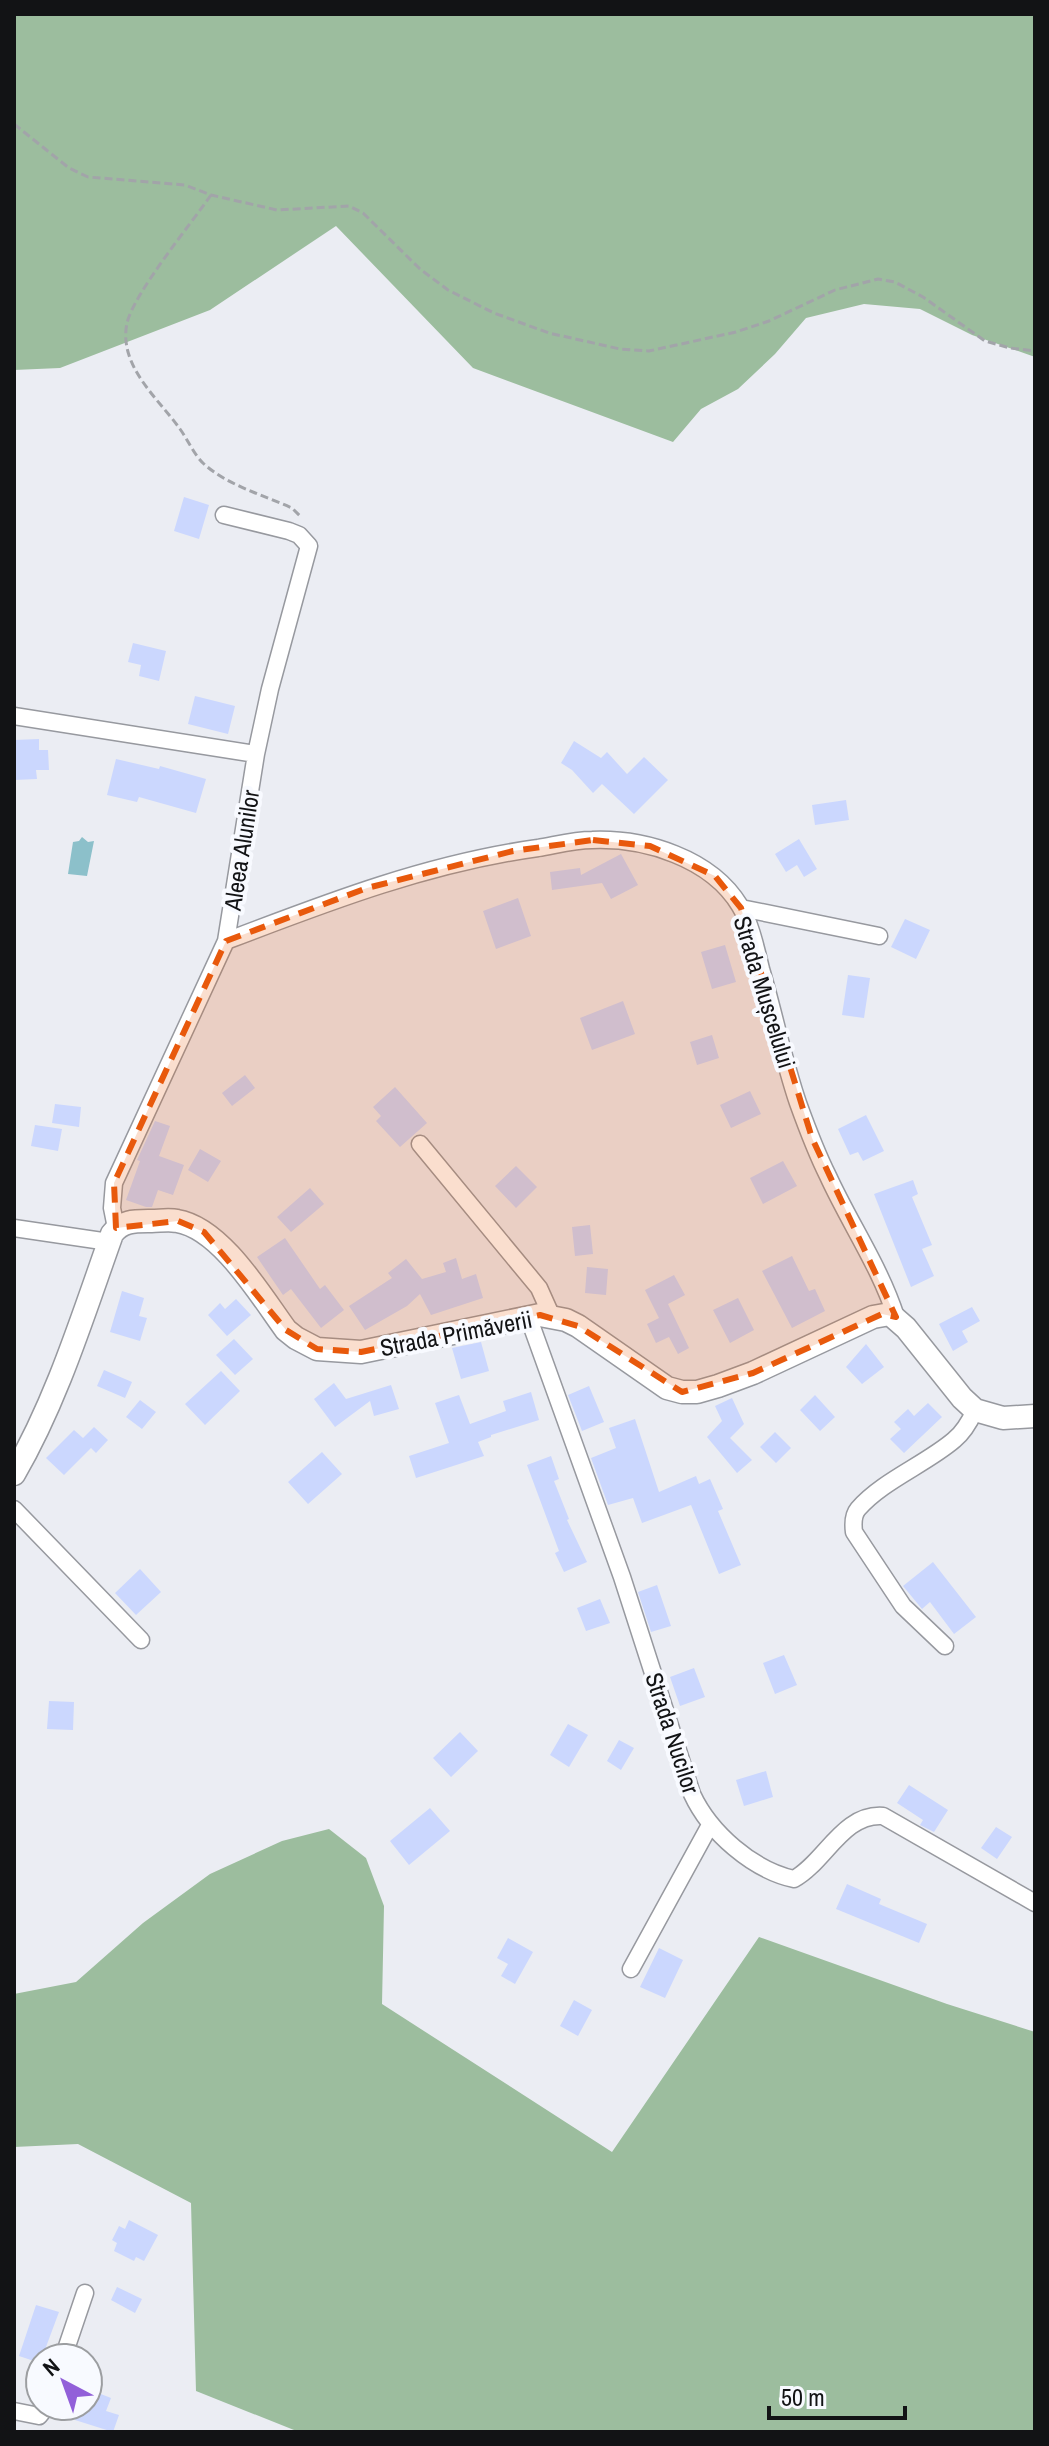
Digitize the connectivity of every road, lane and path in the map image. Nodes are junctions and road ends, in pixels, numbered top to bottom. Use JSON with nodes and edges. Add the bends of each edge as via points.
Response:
{"nodes":[{"id":1,"x":14,"y":124,"type":"edge"},
{"id":2,"x":211,"y":195,"type":"junction"},
{"id":3,"x":1035,"y":351,"type":"edge"},
{"id":4,"x":224,"y":515,"type":"dead end"},
{"id":5,"x":309,"y":546,"type":"junction"},
{"id":6,"x":14,"y":716,"type":"edge"},
{"id":7,"x":256,"y":754,"type":"junction"},
{"id":8,"x":741,"y":908,"type":"junction"},
{"id":9,"x":879,"y":936,"type":"dead end"},
{"id":10,"x":226,"y":941,"type":"junction"},
{"id":11,"x":420,"y":1144,"type":"dead end"},
{"id":12,"x":14,"y":1228,"type":"edge"},
{"id":13,"x":113,"y":1235,"type":"junction"},
{"id":14,"x":528,"y":1316,"type":"junction"},
{"id":15,"x":552,"y":1317,"type":"junction"},
{"id":16,"x":896,"y":1317,"type":"junction"},
{"id":17,"x":975,"y":1410,"type":"junction"},
{"id":18,"x":1035,"y":1416,"type":"edge"},
{"id":19,"x":14,"y":1474,"type":"edge"},
{"id":20,"x":14,"y":1509,"type":"edge"},
{"id":21,"x":141,"y":1640,"type":"dead end"},
{"id":22,"x":945,"y":1646,"type":"dead end"},
{"id":23,"x":710,"y":1825,"type":"junction"},
{"id":24,"x":1035,"y":1903,"type":"edge"},
{"id":25,"x":631,"y":1969,"type":"dead end"},
{"id":26,"x":85,"y":2293,"type":"dead end"},
{"id":27,"x":68,"y":2342,"type":"edge"}],
"edges":[{"from":1,"to":2,"type":"path","via":[[88,177],[185,185]]},
{"from":2,"to":3,"type":"path","via":[[277,210],[349,206],[448,290],[549,333],[620,349],[649,351],[736,332],[835,290],[878,279],[923,297],[985,341]]},
{"from":2,"to":5,"type":"path","via":[[145,289],[127,323],[127,350],[139,376],[202,463],[292,508],[304,521]]},
{"from":4,"to":5,"type":"street","via":[[289,531]]},
{"from":5,"to":7,"type":"street","name":"Aleea Alunilor"},
{"from":6,"to":7,"type":"street"},
{"from":7,"to":10,"type":"street","name":"Aleea Alunilor"},
{"from":8,"to":9,"type":"street"},
{"from":8,"to":10,"type":"street","name":"Strada Mușcelului","via":[[715,876],[683,859],[650,846],[593,840],[430,870]]},
{"from":8,"to":16,"type":"street","name":"Strada Mușcelului","via":[[797,1100]]},
{"from":10,"to":13,"type":"street","name":"Aleea Alunilor","via":[[114,1183]]},
{"from":11,"to":15,"type":"street","via":[[539,1288]]},
{"from":12,"to":13,"type":"street"},
{"from":13,"to":14,"type":"street","name":"Strada Primăverii","via":[[129,1221],[178,1221],[204,1232],[226,1251],[286,1330],[317,1349],[361,1352]]},
{"from":13,"to":19,"type":"street","via":[[72,1347]]},
{"from":14,"to":15,"type":"street","name":"Strada Primăverii"},
{"from":14,"to":23,"type":"street","name":"Strada Nucilor","via":[[622,1577],[692,1794]]},
{"from":15,"to":16,"type":"street","name":"Strada Primăverii","via":[[578,1326],[667,1388],[682,1392],[753,1373],[873,1317]]},
{"from":16,"to":17,"type":"street"},
{"from":17,"to":18,"type":"street","via":[[1003,1418]]},
{"from":17,"to":22,"type":"street","via":[[953,1440],[856,1510],[852,1524],[903,1606]]},
{"from":20,"to":21,"type":"street"},
{"from":23,"to":24,"type":"street","name":"Strada Nucilor","via":[[752,1860],[794,1879],[851,1826],[867,1816],[883,1816]]},
{"from":23,"to":25,"type":"street"},
{"from":26,"to":27,"type":"street"}]}
